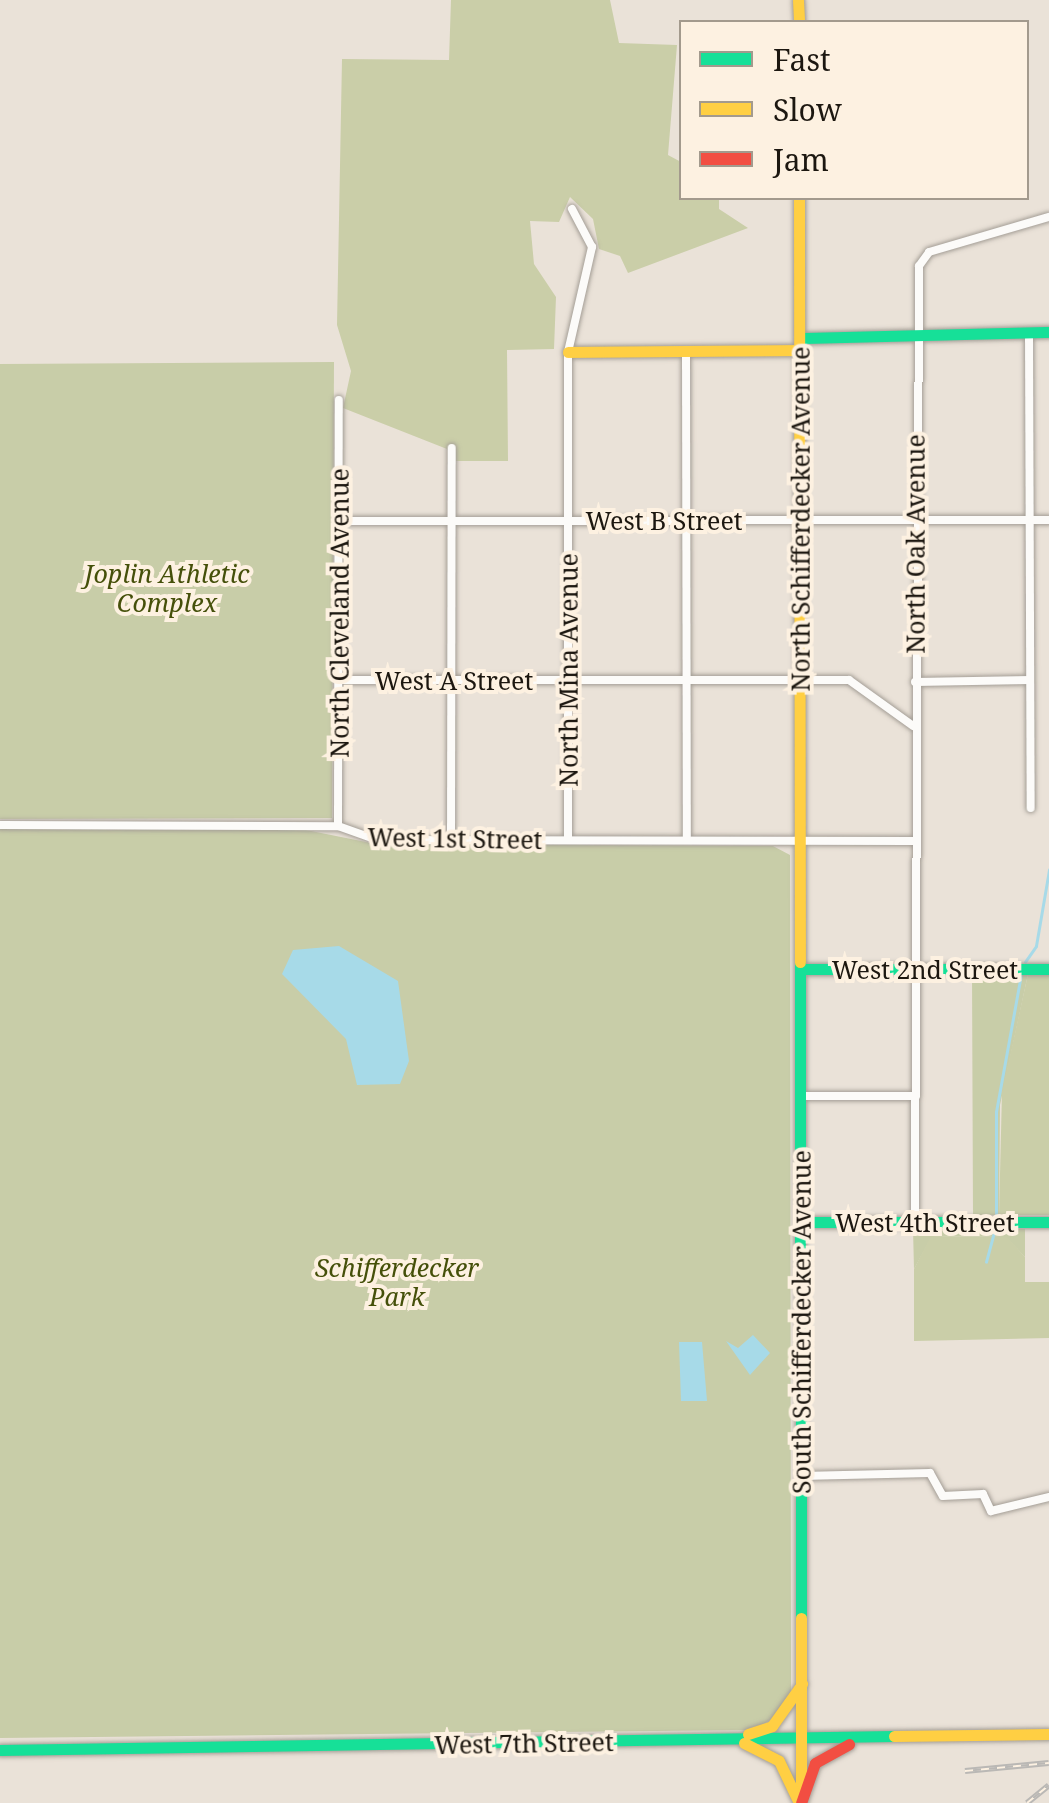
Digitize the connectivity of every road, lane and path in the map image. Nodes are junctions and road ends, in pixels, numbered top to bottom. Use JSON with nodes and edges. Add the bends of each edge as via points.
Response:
{"nodes":[{"id":1,"x":799,"y":200,"type":"edge"},
{"id":2,"x":572,"y":209,"type":"dead end"},
{"id":3,"x":1049,"y":217,"type":"edge"},
{"id":4,"x":1049,"y":332,"type":"edge"},
{"id":5,"x":1029,"y":333,"type":"junction"},
{"id":6,"x":914,"y":336,"type":"junction"},
{"id":7,"x":800,"y":344,"type":"junction"},
{"id":8,"x":686,"y":351,"type":"junction"},
{"id":9,"x":568,"y":352,"type":"junction"},
{"id":10,"x":339,"y":400,"type":"dead end"},
{"id":11,"x":452,"y":448,"type":"dead end"},
{"id":12,"x":451,"y":520,"type":"junction"},
{"id":13,"x":568,"y":520,"type":"junction"},
{"id":14,"x":686,"y":520,"type":"junction"},
{"id":15,"x":800,"y":520,"type":"junction"},
{"id":16,"x":1030,"y":520,"type":"junction"},
{"id":17,"x":1049,"y":520,"type":"edge"},
{"id":18,"x":338,"y":521,"type":"junction"},
{"id":19,"x":914,"y":521,"type":"junction"},
{"id":20,"x":687,"y":679,"type":"junction"},
{"id":21,"x":338,"y":680,"type":"junction"},
{"id":22,"x":452,"y":680,"type":"junction"},
{"id":23,"x":568,"y":680,"type":"junction"},
{"id":24,"x":800,"y":680,"type":"junction"},
{"id":25,"x":1030,"y":680,"type":"junction"},
{"id":26,"x":915,"y":682,"type":"junction"},
{"id":27,"x":913,"y":726,"type":"junction"},
{"id":28,"x":1031,"y":808,"type":"dead end"},
{"id":29,"x":0,"y":825,"type":"edge"},
{"id":30,"x":338,"y":826,"type":"junction"},
{"id":31,"x":568,"y":840,"type":"junction"},
{"id":32,"x":687,"y":840,"type":"junction"},
{"id":33,"x":451,"y":841,"type":"junction"},
{"id":34,"x":801,"y":841,"type":"junction"},
{"id":35,"x":914,"y":842,"type":"junction"},
{"id":36,"x":801,"y":969,"type":"junction"},
{"id":37,"x":916,"y":969,"type":"junction"},
{"id":38,"x":1049,"y":969,"type":"edge"},
{"id":39,"x":801,"y":1096,"type":"junction"},
{"id":40,"x":916,"y":1096,"type":"junction"},
{"id":41,"x":802,"y":1222,"type":"junction"},
{"id":42,"x":915,"y":1222,"type":"junction"},
{"id":43,"x":1049,"y":1222,"type":"edge"},
{"id":44,"x":800,"y":1476,"type":"junction"},
{"id":45,"x":1049,"y":1497,"type":"edge"},
{"id":46,"x":802,"y":1684,"type":"junction"},
{"id":47,"x":1048,"y":1734,"type":"edge"},
{"id":48,"x":864,"y":1738,"type":"junction"},
{"id":49,"x":802,"y":1739,"type":"junction"},
{"id":50,"x":736,"y":1740,"type":"junction"},
{"id":51,"x":0,"y":1750,"type":"edge"},
{"id":52,"x":800,"y":1803,"type":"edge"}],
"edges":[{"from":1,"to":7,"type":"main road","name":"North Schifferdecker Avenue"},
{"from":2,"to":9,"type":"street","name":"North Mina Avenue","via":[[592,247]]},
{"from":3,"to":6,"type":"street","name":"North Oak Avenue","via":[[929,252],[919,266]]},
{"from":4,"to":5,"type":"main road"},
{"from":5,"to":6,"type":"main road"},
{"from":5,"to":16,"type":"street"},
{"from":6,"to":7,"type":"main road"},
{"from":6,"to":19,"type":"street","name":"North Oak Avenue"},
{"from":7,"to":8,"type":"main road"},
{"from":7,"to":15,"type":"main road","name":"North Schifferdecker Avenue"},
{"from":8,"to":9,"type":"main road"},
{"from":8,"to":14,"type":"street"},
{"from":9,"to":13,"type":"street","name":"North Mina Avenue"},
{"from":10,"to":18,"type":"street","name":"North Cleveland Avenue"},
{"from":11,"to":12,"type":"street"},
{"from":12,"to":13,"type":"street","name":"West B Street"},
{"from":12,"to":18,"type":"street","name":"West B Street"},
{"from":12,"to":22,"type":"street"},
{"from":13,"to":14,"type":"street","name":"West B Street"},
{"from":13,"to":23,"type":"street","name":"North Mina Avenue"},
{"from":14,"to":15,"type":"street","name":"West B Street"},
{"from":14,"to":20,"type":"street"},
{"from":15,"to":19,"type":"street","name":"West B Street"},
{"from":15,"to":24,"type":"main road","name":"North Schifferdecker Avenue"},
{"from":16,"to":17,"type":"street","name":"West B Street"},
{"from":16,"to":19,"type":"street","name":"West B Street"},
{"from":16,"to":25,"type":"street"},
{"from":18,"to":21,"type":"street","name":"North Cleveland Avenue"},
{"from":19,"to":26,"type":"street","name":"North Oak Avenue"},
{"from":20,"to":23,"type":"street","name":"West A Street"},
{"from":20,"to":24,"type":"street","name":"West A Street"},
{"from":20,"to":32,"type":"street"},
{"from":21,"to":22,"type":"street","name":"West A Street"},
{"from":21,"to":30,"type":"street","name":"North Cleveland Avenue"},
{"from":22,"to":23,"type":"street","name":"West A Street"},
{"from":22,"to":33,"type":"street"},
{"from":23,"to":31,"type":"street","name":"North Mina Avenue"},
{"from":24,"to":27,"type":"street","name":"West A Street","via":[[863,684]]},
{"from":24,"to":34,"type":"main road","name":"North Schifferdecker Avenue"},
{"from":25,"to":26,"type":"street"},
{"from":25,"to":28,"type":"street"},
{"from":26,"to":27,"type":"street","name":"North Oak Avenue"},
{"from":27,"to":35,"type":"street","name":"North Oak Avenue"},
{"from":29,"to":30,"type":"street","name":"West 1st Street"},
{"from":30,"to":33,"type":"street","name":"West 1st Street","via":[[364,839]]},
{"from":31,"to":32,"type":"street","name":"West 1st Street"},
{"from":31,"to":33,"type":"street","name":"West 1st Street"},
{"from":32,"to":34,"type":"street","name":"West 1st Street"},
{"from":34,"to":35,"type":"street","name":"West 1st Street"},
{"from":34,"to":36,"type":"main road","name":"South Schifferdecker Avenue"},
{"from":35,"to":37,"type":"street","name":"North Oak Avenue"},
{"from":36,"to":37,"type":"main road","name":"West 2nd Street"},
{"from":36,"to":39,"type":"main road","name":"South Schifferdecker Avenue"},
{"from":37,"to":38,"type":"main road","name":"West 2nd Street"},
{"from":37,"to":40,"type":"street","name":"North Oak Avenue"},
{"from":39,"to":40,"type":"street"},
{"from":39,"to":41,"type":"main road","name":"South Schifferdecker Avenue"},
{"from":40,"to":42,"type":"street","name":"North Oak Avenue"},
{"from":41,"to":42,"type":"main road","name":"West 4th Street"},
{"from":41,"to":44,"type":"main road","name":"South Schifferdecker Avenue"},
{"from":42,"to":43,"type":"main road","name":"West 4th Street"},
{"from":44,"to":45,"type":"street","via":[[930,1474],[943,1496],[984,1494],[991,1512]]},
{"from":44,"to":46,"type":"main road","name":"South Schifferdecker Avenue"},
{"from":46,"to":49,"type":"main road","name":"South Schifferdecker Avenue"},
{"from":46,"to":50,"type":"main road","via":[[772,1726]]},
{"from":47,"to":48,"type":"main road","name":"West 7th Street"},
{"from":48,"to":49,"type":"main road","name":"West 7th Street"},
{"from":48,"to":52,"type":"main road","via":[[822,1755]]},
{"from":49,"to":50,"type":"main road","name":"West 7th Street"},
{"from":49,"to":52,"type":"main road","name":"South Schifferdecker Avenue"},
{"from":50,"to":51,"type":"main road","name":"West 7th Street"},
{"from":50,"to":52,"type":"main road","via":[[779,1762]]}]}
